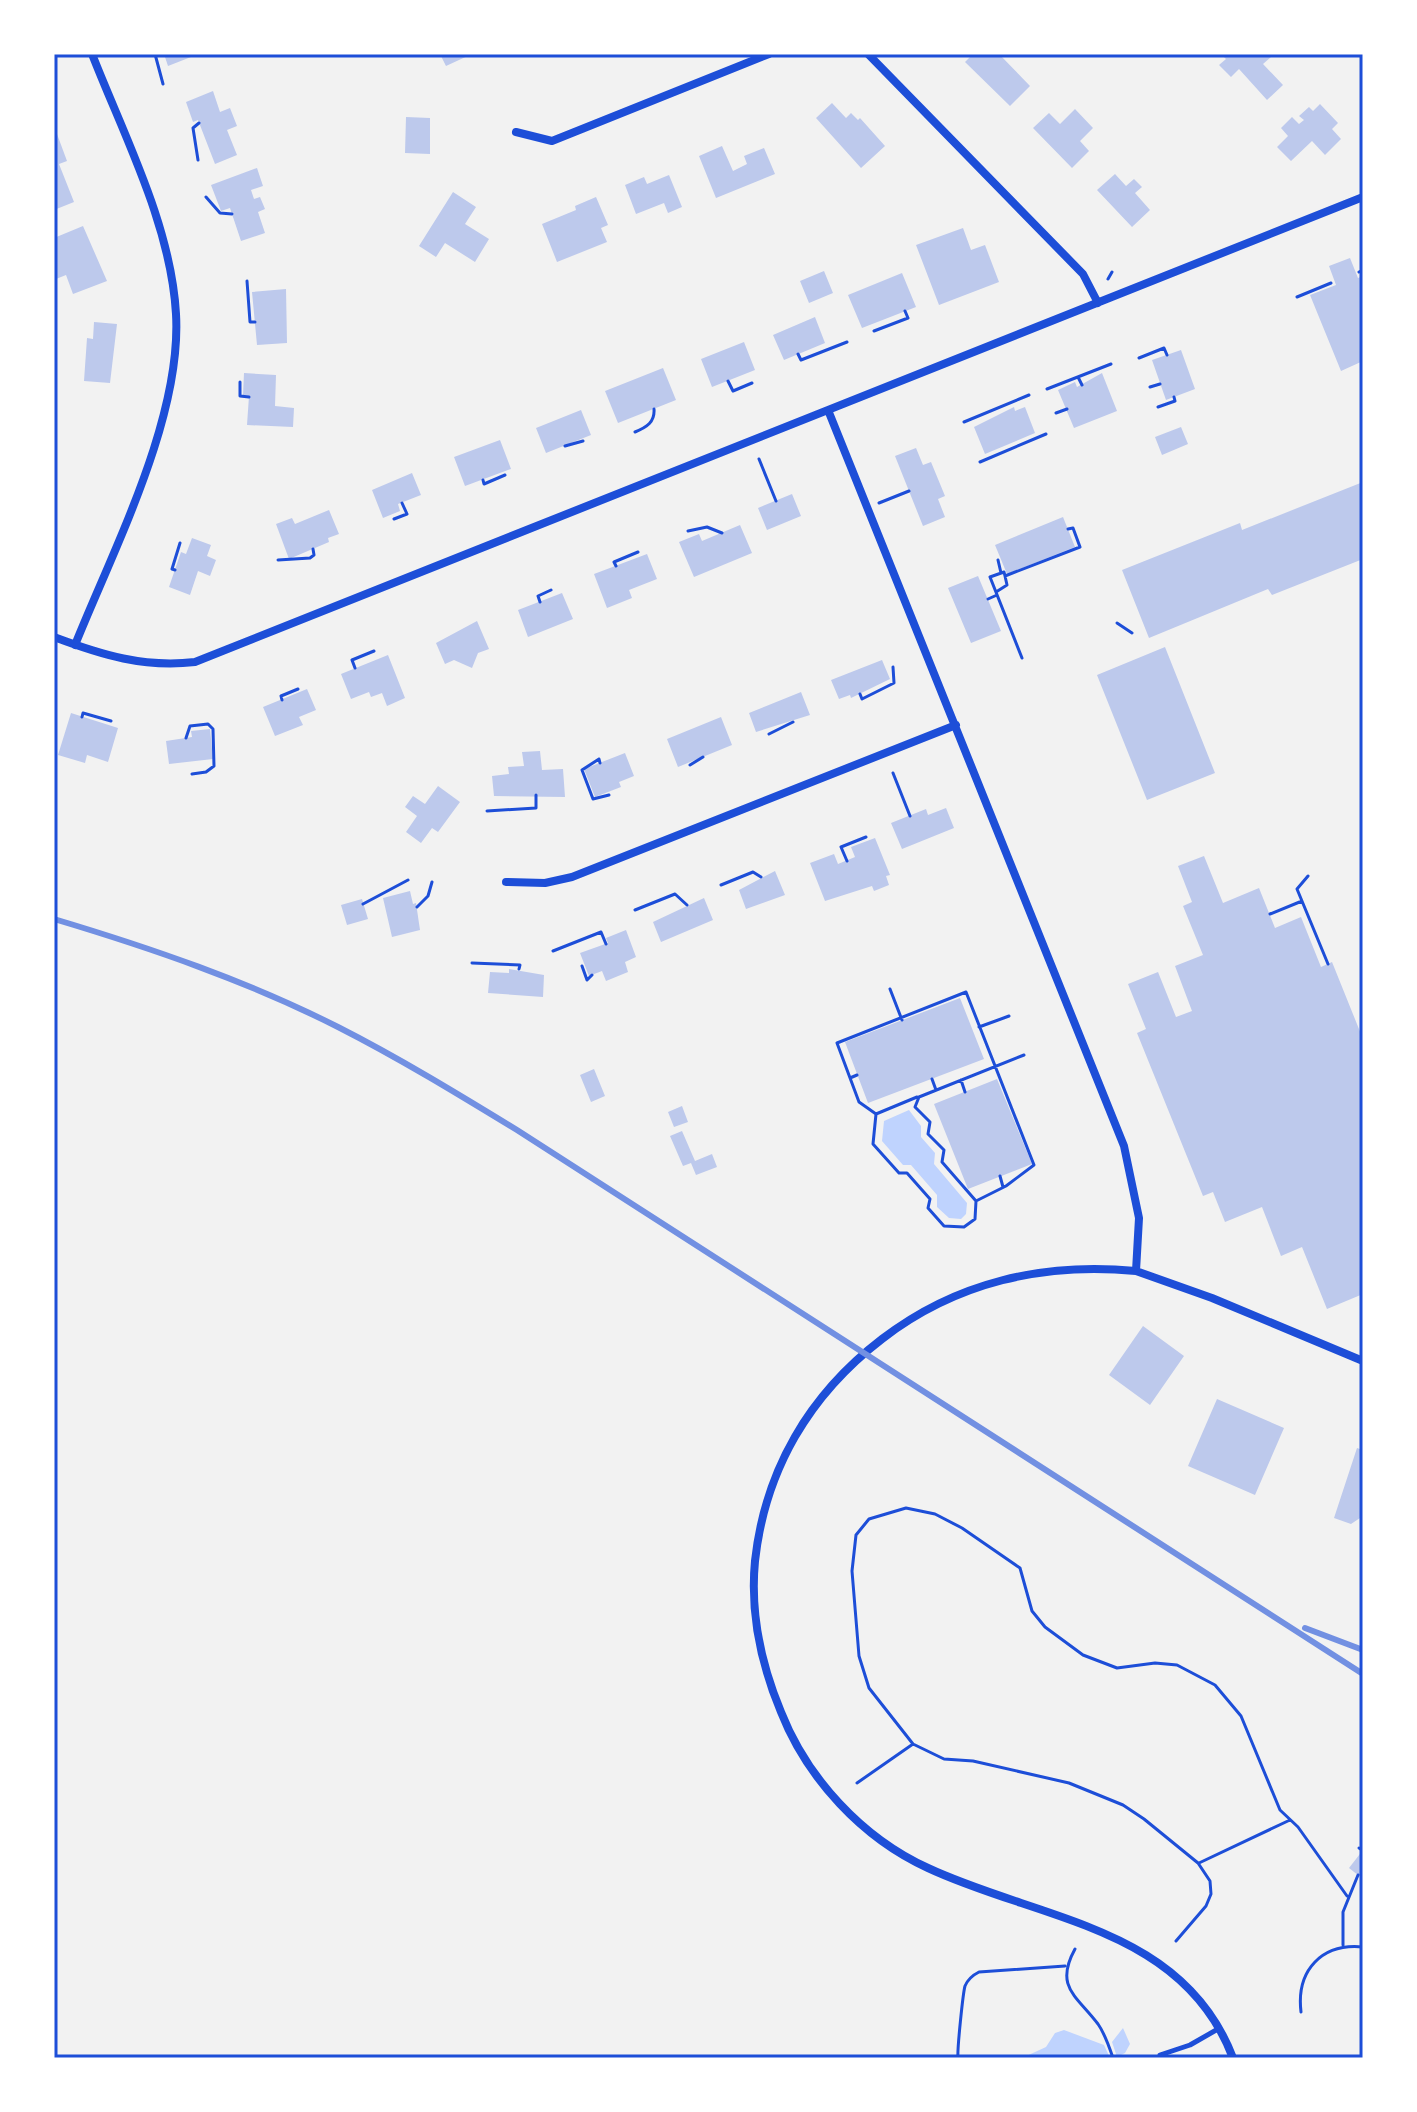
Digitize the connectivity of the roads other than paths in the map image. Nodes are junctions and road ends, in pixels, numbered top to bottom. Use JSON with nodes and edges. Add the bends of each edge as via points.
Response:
{"nodes":[{"id":1,"x":92,"y":54,"type":"edge"},
{"id":2,"x":769,"y":54,"type":"edge"},
{"id":3,"x":868,"y":54,"type":"edge"},
{"id":4,"x":516,"y":132,"type":"dead end"},
{"id":5,"x":1363,"y":197,"type":"edge"},
{"id":6,"x":1098,"y":303,"type":"junction"},
{"id":7,"x":828,"y":410,"type":"junction"},
{"id":8,"x":54,"y":637,"type":"edge"},
{"id":9,"x":75,"y":645,"type":"junction"},
{"id":10,"x":956,"y":725,"type":"junction"},
{"id":11,"x":506,"y":882,"type":"dead end"},
{"id":12,"x":1136,"y":1271,"type":"junction"},
{"id":13,"x":1363,"y":1361,"type":"edge"},
{"id":14,"x":1219,"y":2029,"type":"junction"},
{"id":15,"x":1160,"y":2055,"type":"dead end"},
{"id":16,"x":1233,"y":2058,"type":"edge"}],
"edges":[{"from":1,"to":9,"type":"street","via":[[160,232],[173,285],[177,335],[159,432]]},
{"from":2,"to":4,"type":"street","via":[[552,141]]},
{"from":3,"to":6,"type":"street","via":[[1083,274]]},
{"from":5,"to":6,"type":"street"},
{"from":6,"to":7,"type":"street"},
{"from":7,"to":9,"type":"street","via":[[195,662],[161,667]]},
{"from":7,"to":10,"type":"street"},
{"from":8,"to":9,"type":"street"},
{"from":10,"to":11,"type":"street","via":[[572,877]]},
{"from":10,"to":12,"type":"street","via":[[1124,1146],[1139,1218]]},
{"from":12,"to":13,"type":"street"},
{"from":12,"to":14,"type":"street","via":[[1065,1270],[987,1283],[952,1295],[854,1361],[821,1396],[779,1463],[765,1504],[754,1571],[756,1629],[771,1688],[798,1750],[840,1804],[894,1849],[989,1894],[1127,1941],[1196,1996]]},
{"from":14,"to":15,"type":"lane"},
{"from":14,"to":16,"type":"street"}]}
